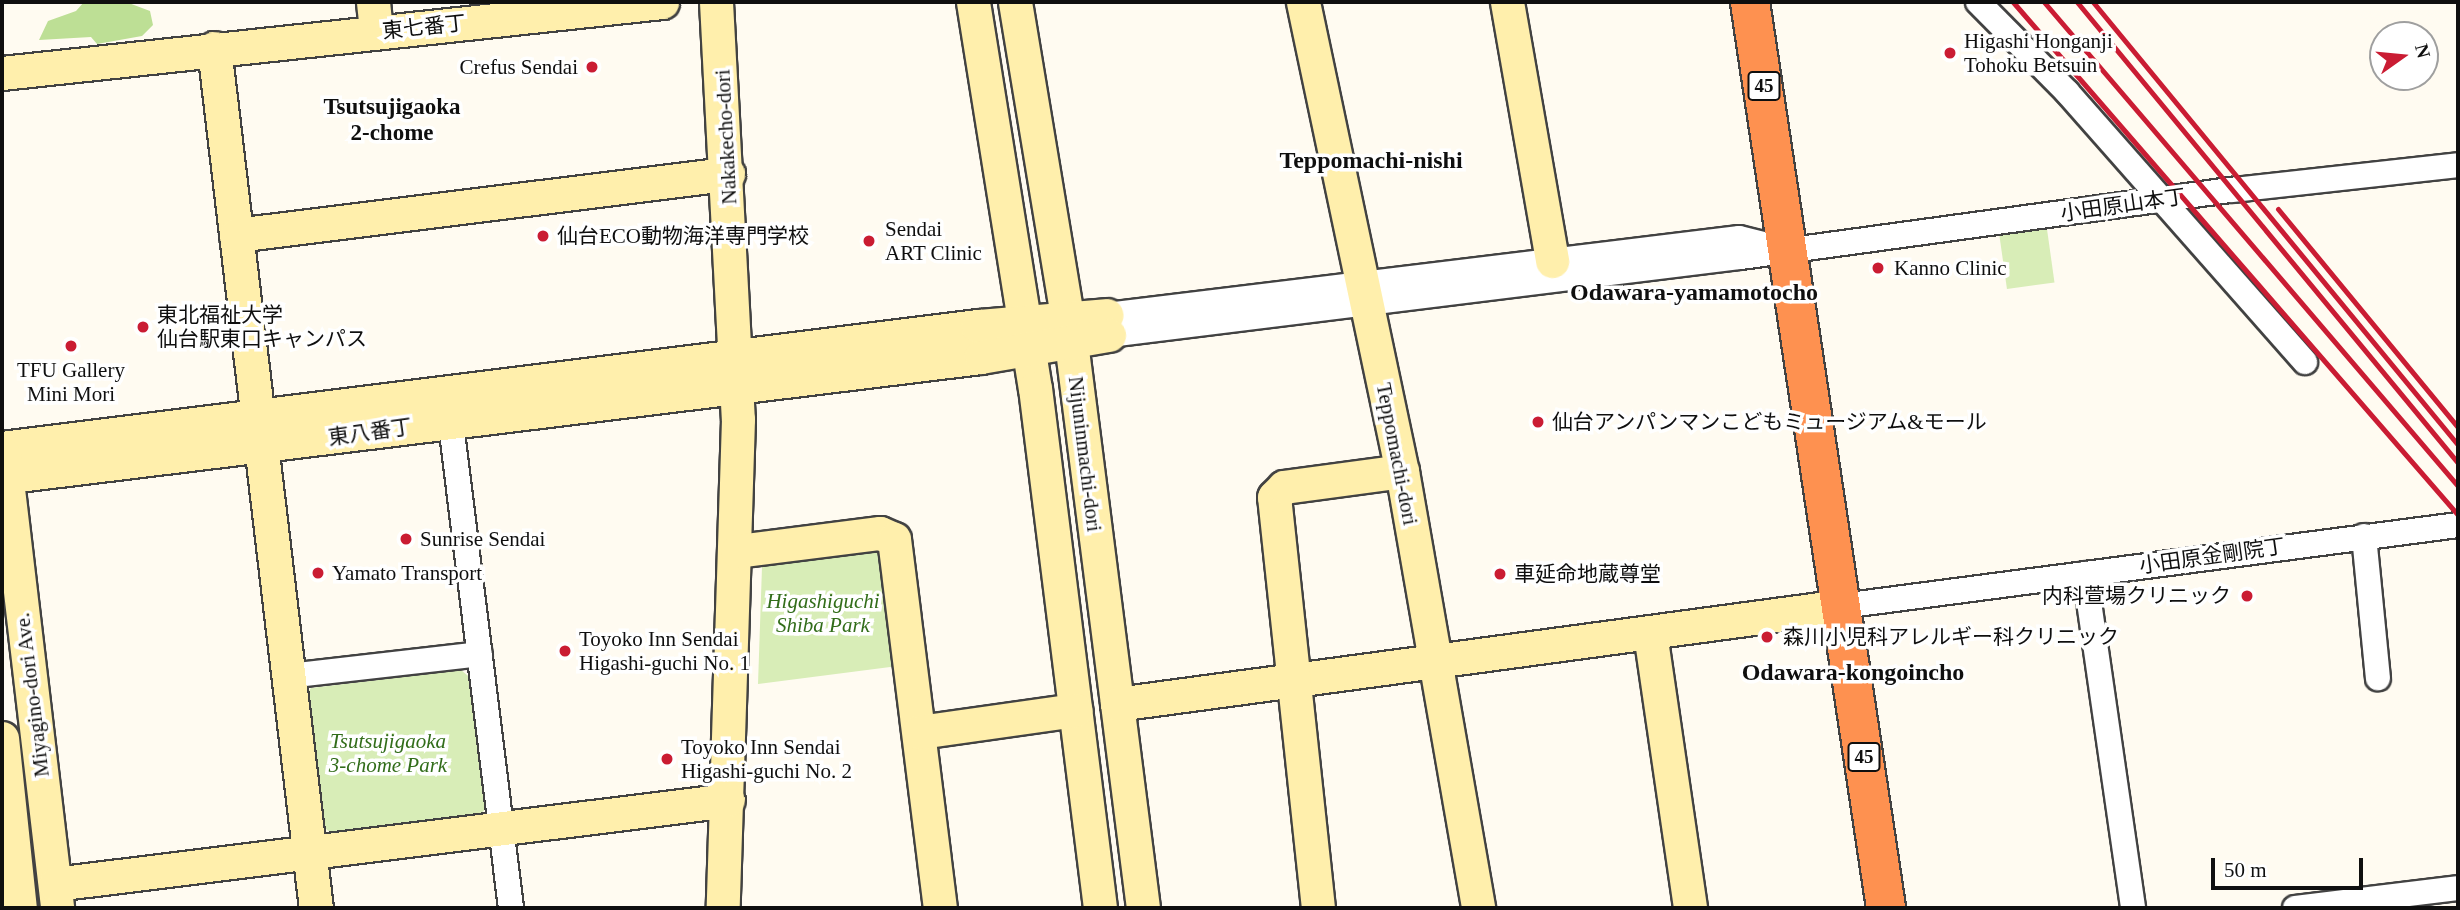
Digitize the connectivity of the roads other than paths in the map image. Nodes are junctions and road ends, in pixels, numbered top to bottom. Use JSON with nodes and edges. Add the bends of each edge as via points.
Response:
{"nodes":[{"id":1,"x":662,"y":2,"type":"edge"},
{"id":2,"x":716,"y":2,"type":"edge"},
{"id":3,"x":974,"y":2,"type":"edge"},
{"id":4,"x":1015,"y":2,"type":"edge"},
{"id":5,"x":1303,"y":2,"type":"edge"},
{"id":6,"x":1507,"y":2,"type":"edge"},
{"id":7,"x":1750,"y":2,"type":"edge"},
{"id":8,"x":1978,"y":2,"type":"edge"},
{"id":9,"x":374,"y":17,"type":"edge"},
{"id":10,"x":214,"y":48,"type":"junction"},
{"id":11,"x":2,"y":73,"type":"edge"},
{"id":12,"x":2458,"y":165,"type":"edge"},
{"id":13,"x":728,"y":174,"type":"junction"},
{"id":14,"x":2162,"y":200,"type":"junction"},
{"id":15,"x":236,"y":235,"type":"junction"},
{"id":16,"x":1788,"y":251,"type":"junction"},
{"id":17,"x":1552,"y":261,"type":"junction"},
{"id":18,"x":1366,"y":293,"type":"junction"},
{"id":19,"x":1108,"y":325,"type":"joint"},
{"id":20,"x":1070,"y":330,"type":"junction"},
{"id":21,"x":1027,"y":335,"type":"junction"},
{"id":22,"x":2305,"y":362,"type":"dead end"},
{"id":23,"x":737,"y":371,"type":"junction"},
{"id":24,"x":449,"y":407,"type":"junction"},
{"id":25,"x":259,"y":431,"type":"junction"},
{"id":26,"x":2,"y":440,"type":"edge"},
{"id":27,"x":3,"y":463,"type":"edge"},
{"id":28,"x":1402,"y":471,"type":"junction"},
{"id":29,"x":2458,"y":525,"type":"edge"},
{"id":30,"x":2364,"y":536,"type":"junction"},
{"id":31,"x":737,"y":551,"type":"junction"},
{"id":32,"x":2085,"y":574,"type":"junction"},
{"id":33,"x":1842,"y":606,"type":"junction"},
{"id":34,"x":1650,"y":633,"type":"junction"},
{"id":35,"x":480,"y":654,"type":"junction"},
{"id":36,"x":1435,"y":661,"type":"junction"},
{"id":37,"x":288,"y":676,"type":"junction"},
{"id":38,"x":2378,"y":678,"type":"dead end"},
{"id":39,"x":1292,"y":680,"type":"junction"},
{"id":40,"x":1117,"y":705,"type":"junction"},
{"id":41,"x":1075,"y":710,"type":"junction"},
{"id":42,"x":919,"y":732,"type":"junction"},
{"id":43,"x":2,"y":738,"type":"edge"},
{"id":44,"x":729,"y":800,"type":"junction"},
{"id":45,"x":501,"y":829,"type":"junction"},
{"id":46,"x":309,"y":854,"type":"junction"},
{"id":47,"x":2458,"y":888,"type":"edge"},
{"id":48,"x":13,"y":896,"type":"edge"},
{"id":49,"x":56,"y":896,"type":"edge"},
{"id":50,"x":316,"y":908,"type":"edge"},
{"id":51,"x":511,"y":908,"type":"edge"},
{"id":52,"x":723,"y":908,"type":"edge"},
{"id":53,"x":940,"y":908,"type":"edge"},
{"id":54,"x":1100,"y":908,"type":"edge"},
{"id":55,"x":1143,"y":908,"type":"edge"},
{"id":56,"x":1318,"y":908,"type":"edge"},
{"id":57,"x":1478,"y":908,"type":"edge"},
{"id":58,"x":1690,"y":908,"type":"edge"},
{"id":59,"x":1886,"y":908,"type":"edge"},
{"id":60,"x":2133,"y":908,"type":"edge"},
{"id":61,"x":2295,"y":908,"type":"edge"}],
"edges":[{"from":1,"to":9,"type":"street","name":"東七番丁"},
{"from":2,"to":13,"type":"street","name":"Nakakecho-dori"},
{"from":3,"to":21,"type":"street","name":"Nijuninmachi-dori"},
{"from":4,"to":20,"type":"street","name":"Nijuninmachi-dori"},
{"from":5,"to":18,"type":"street","name":"Teppomachi-dori"},
{"from":6,"to":17,"type":"street"},
{"from":7,"to":16,"type":"highway","number":"45"},
{"from":8,"to":14,"type":"street"},
{"from":9,"to":10,"type":"street","name":"東七番丁","via":[[270,43]]},
{"from":10,"to":11,"type":"street","name":"東七番丁"},
{"from":10,"to":15,"type":"street"},
{"from":12,"to":14,"type":"street","name":"小田原山本丁"},
{"from":13,"to":15,"type":"street"},
{"from":13,"to":23,"type":"street","name":"Nakakecho-dori"},
{"from":14,"to":16,"type":"street","name":"小田原山本丁"},
{"from":14,"to":22,"type":"street"},
{"from":15,"to":25,"type":"street"},
{"from":16,"to":17,"type":"street","via":[[1739,237]]},
{"from":16,"to":18,"type":"street","name":"小田原山本丁"},
{"from":16,"to":33,"type":"highway","number":"45"},
{"from":17,"to":18,"type":"street"},
{"from":18,"to":19,"type":"street"},
{"from":18,"to":28,"type":"street","name":"Teppomachi-dori"},
{"from":19,"to":20,"type":"street","name":"東八番丁"},
{"from":20,"to":21,"type":"street","name":"東八番丁"},
{"from":20,"to":40,"type":"street","name":"Nijuninmachi-dori"},
{"from":21,"to":23,"type":"street","name":"東八番丁"},
{"from":21,"to":41,"type":"street","name":"Nijuninmachi-dori"},
{"from":23,"to":24,"type":"street","name":"東八番丁"},
{"from":23,"to":31,"type":"street","name":"Nakakecho-dori"},
{"from":24,"to":25,"type":"street","name":"東八番丁"},
{"from":24,"to":35,"type":"street"},
{"from":25,"to":27,"type":"street","name":"東八番丁"},
{"from":25,"to":37,"type":"street"},
{"from":26,"to":27,"type":"street","name":"Miyagino-dori Ave."},
{"from":27,"to":49,"type":"street","name":"Miyagino-dori Ave."},
{"from":28,"to":36,"type":"street","name":"Teppomachi-dori"},
{"from":28,"to":39,"type":"street","via":[[1284,487],[1274,497]]},
{"from":29,"to":30,"type":"street","name":"小田原金剛院丁"},
{"from":30,"to":32,"type":"street","name":"小田原金剛院丁"},
{"from":30,"to":38,"type":"street"},
{"from":31,"to":42,"type":"street","via":[[880,533],[894,539]]},
{"from":31,"to":44,"type":"street","name":"Nakakecho-dori"},
{"from":32,"to":33,"type":"street","name":"小田原金剛院丁"},
{"from":32,"to":60,"type":"street"},
{"from":33,"to":34,"type":"street"},
{"from":33,"to":59,"type":"highway","number":"45"},
{"from":34,"to":36,"type":"street"},
{"from":34,"to":58,"type":"street"},
{"from":35,"to":37,"type":"street"},
{"from":35,"to":45,"type":"street"},
{"from":36,"to":39,"type":"street"},
{"from":36,"to":57,"type":"street","name":"Teppomachi-dori"},
{"from":37,"to":46,"type":"street"},
{"from":39,"to":40,"type":"street"},
{"from":39,"to":56,"type":"street"},
{"from":40,"to":55,"type":"street","name":"Nijuninmachi-dori"},
{"from":41,"to":42,"type":"street"},
{"from":41,"to":54,"type":"street","name":"Nijuninmachi-dori"},
{"from":42,"to":53,"type":"street"},
{"from":43,"to":48,"type":"street","name":"Miyagino-dori Ave."},
{"from":44,"to":45,"type":"street"},
{"from":44,"to":52,"type":"street","name":"Nakakecho-dori"},
{"from":45,"to":46,"type":"street"},
{"from":45,"to":51,"type":"street"},
{"from":46,"to":49,"type":"street"},
{"from":46,"to":50,"type":"street"},
{"from":47,"to":61,"type":"street"}]}
